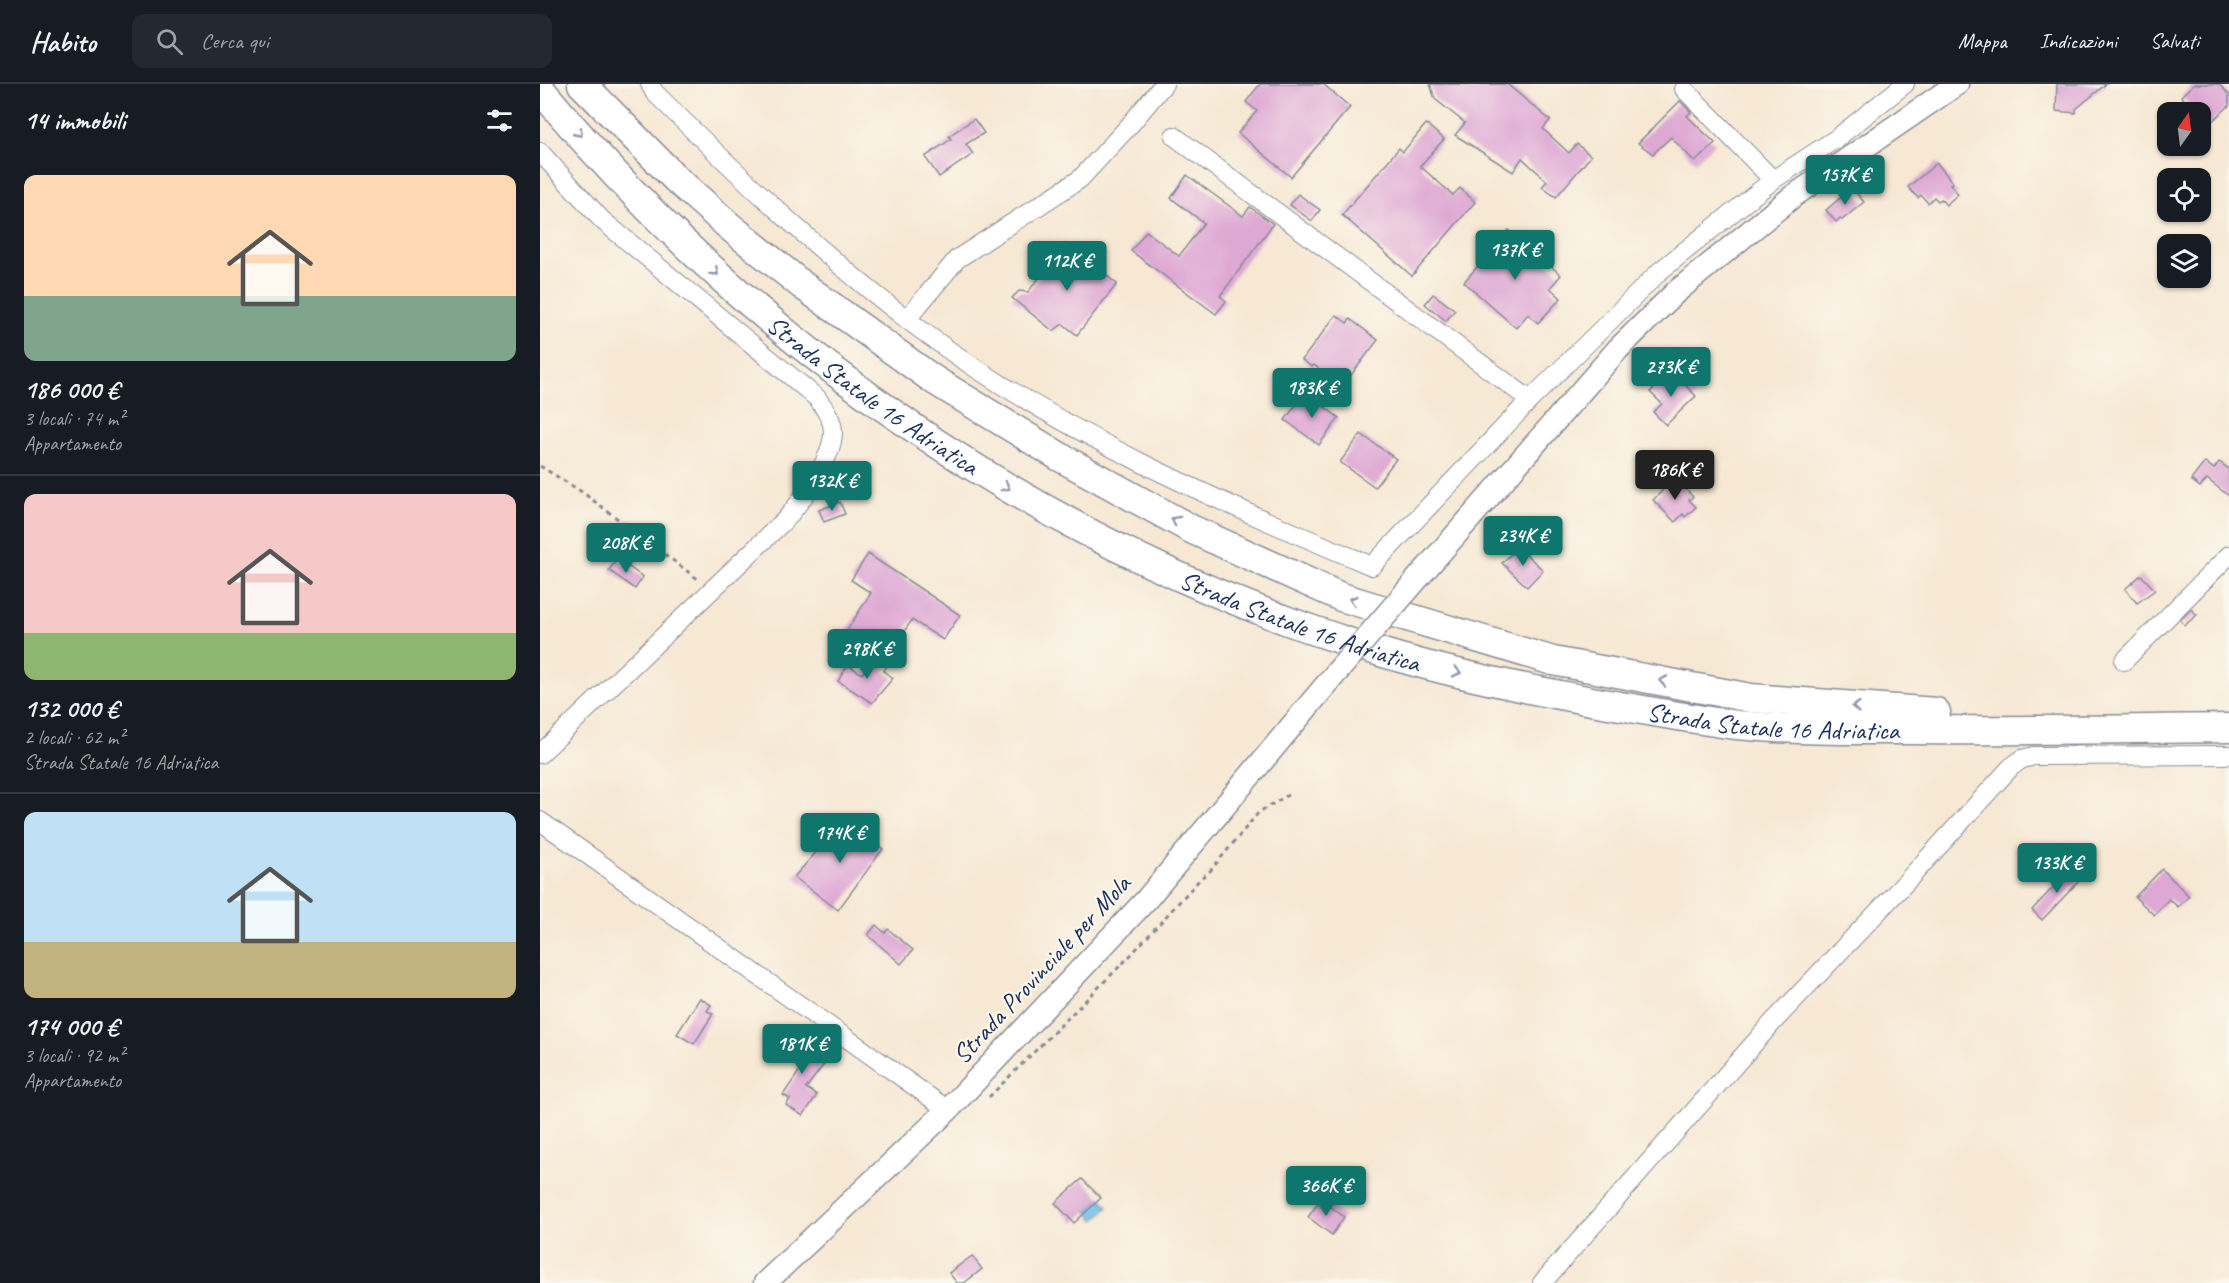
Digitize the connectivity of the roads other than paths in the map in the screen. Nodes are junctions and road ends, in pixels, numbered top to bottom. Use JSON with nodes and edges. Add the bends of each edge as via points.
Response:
{"nodes":[{"id":1,"x":582,"y":84,"type":"edge"},
{"id":2,"x":604,"y":84,"type":"edge"},
{"id":3,"x":650,"y":84,"type":"edge"},
{"id":4,"x":1164,"y":84,"type":"edge"},
{"id":5,"x":1906,"y":84,"type":"edge"},
{"id":6,"x":1957,"y":84,"type":"edge"},
{"id":7,"x":540,"y":89,"type":"edge"},
{"id":8,"x":1684,"y":89,"type":"dead end"},
{"id":9,"x":1914,"y":115,"type":"junction"},
{"id":10,"x":620,"y":122,"type":"junction"},
{"id":11,"x":1174,"y":136,"type":"dead end"},
{"id":12,"x":540,"y":152,"type":"edge"},
{"id":13,"x":1773,"y":180,"type":"junction"},
{"id":14,"x":907,"y":319,"type":"junction"},
{"id":15,"x":1530,"y":400,"type":"junction"},
{"id":16,"x":2229,"y":555,"type":"edge"},
{"id":17,"x":2124,"y":661,"type":"dead end"},
{"id":18,"x":2229,"y":711,"type":"edge"},
{"id":19,"x":2229,"y":728,"type":"edge"},
{"id":20,"x":540,"y":754,"type":"edge"},
{"id":21,"x":2229,"y":755,"type":"edge"},
{"id":22,"x":540,"y":821,"type":"edge"},
{"id":23,"x":948,"y":1110,"type":"junction"},
{"id":24,"x":765,"y":1283,"type":"edge"},
{"id":25,"x":1542,"y":1283,"type":"edge"}],
"edges":[{"from":1,"to":10,"type":"highway","name":"Strada Statale 16 Adriatica"},
{"from":2,"to":10,"type":"highway"},
{"from":3,"to":14,"type":"street","via":[[797,228]]},
{"from":4,"to":14,"type":"street","via":[[1080,179],[957,259]]},
{"from":5,"to":9,"type":"street"},
{"from":5,"to":13,"type":"street","via":[[1837,138]]},
{"from":6,"to":9,"type":"street","name":"Strada Provinciale per Mola"},
{"from":7,"to":19,"type":"highway","name":"Strada Statale 16 Adriatica","one_way":true,"via":[[677,238],[808,350],[905,424],[977,471],[1113,546],[1273,615],[1446,670],[1538,691],[1739,725],[1984,731]]},
{"from":8,"to":13,"type":"street"},
{"from":9,"to":23,"type":"street","name":"Strada Provinciale per Mola","bridge":true,"via":[[1792,197],[1676,292],[1618,349],[1336,673],[1146,900]]},
{"from":18,"to":10,"type":"highway","name":"Strada Statale 16 Adriatica","one_way":true,"via":[[1923,712],[1750,698],[1553,661],[1341,597],[1191,529],[1060,457],[934,380],[802,285],[729,226]]},
{"from":11,"to":15,"type":"street"},
{"from":12,"to":20,"type":"street","via":[[602,220],[817,398],[830,417],[833,432],[828,453],[807,494],[786,519]]},
{"from":13,"to":15,"type":"street","via":[[1660,271]]},
{"from":14,"to":15,"type":"street","via":[[1038,407],[1119,452],[1268,523],[1372,566]]},
{"from":16,"to":17,"type":"street"},
{"from":21,"to":25,"type":"street","via":[[2034,756],[2016,763],[1773,1022]]},
{"from":22,"to":23,"type":"street"},
{"from":23,"to":24,"type":"street","name":"Strada Provinciale per Mola"}]}
